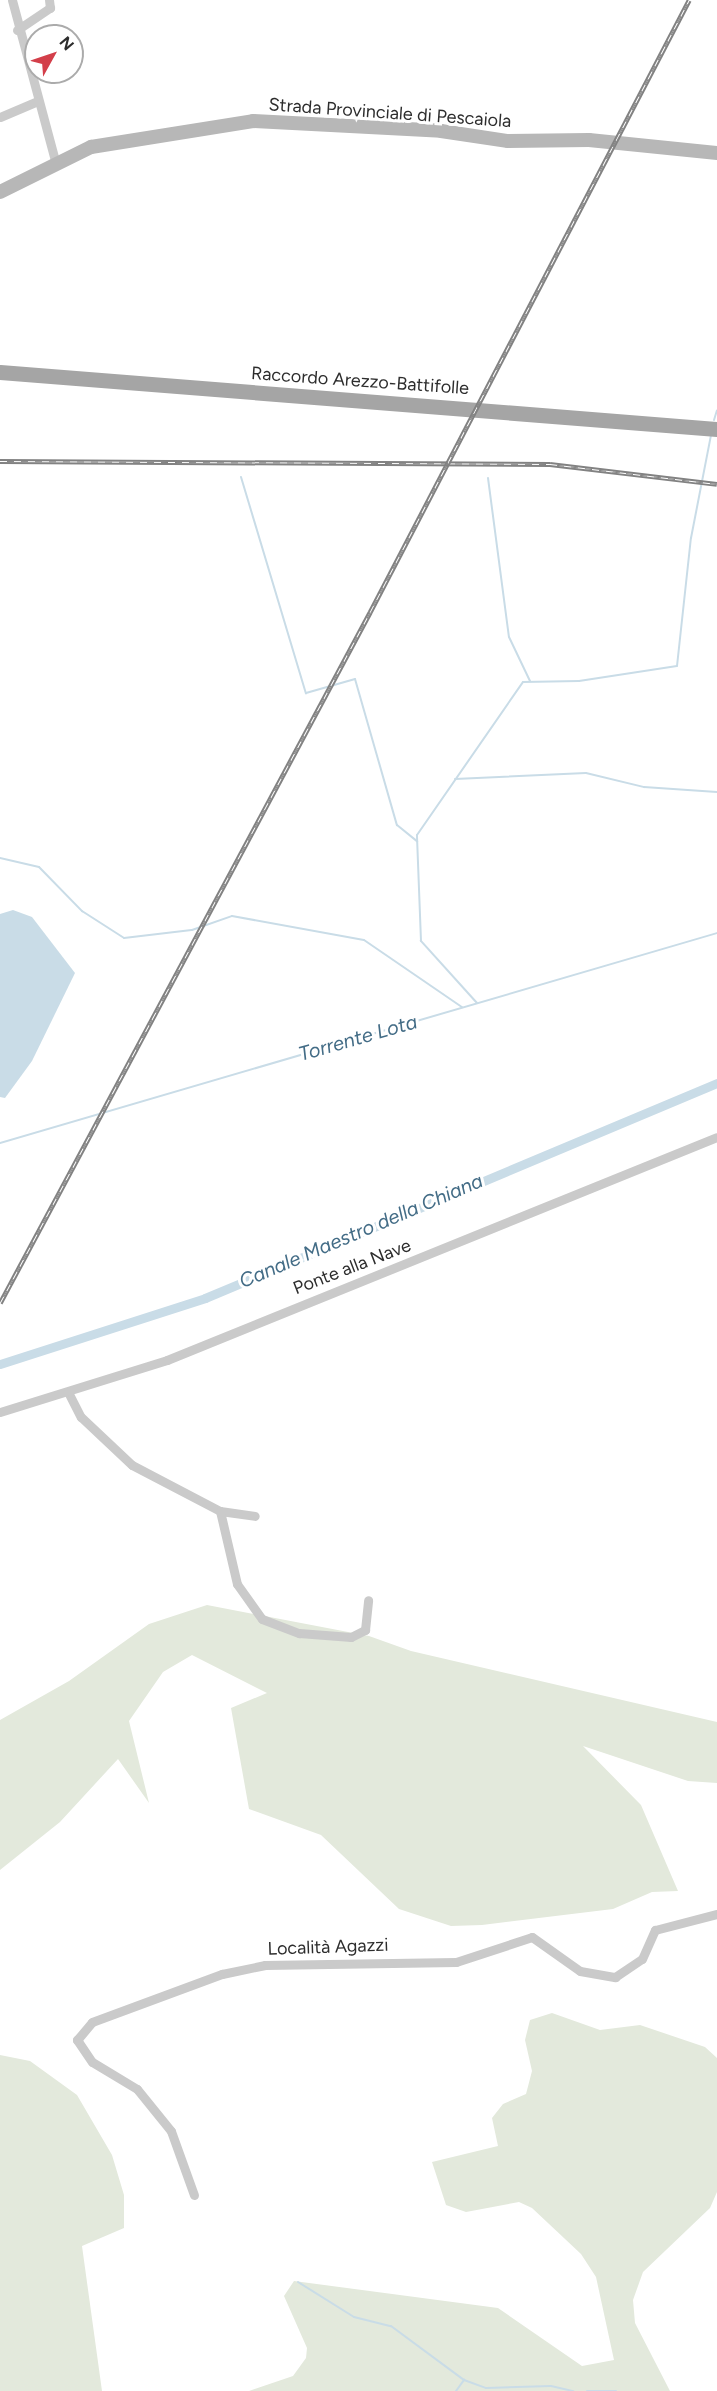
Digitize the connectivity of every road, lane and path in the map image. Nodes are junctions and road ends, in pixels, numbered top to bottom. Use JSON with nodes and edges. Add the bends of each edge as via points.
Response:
{"nodes":[{"id":1,"x":12,"y":0,"type":"edge"},
{"id":2,"x":49,"y":0,"type":"edge"},
{"id":3,"x":17,"y":30,"type":"junction"},
{"id":4,"x":36,"y":102,"type":"junction"},
{"id":5,"x":0,"y":117,"type":"edge"},
{"id":6,"x":717,"y":153,"type":"edge"},
{"id":7,"x":55,"y":160,"type":"junction"},
{"id":8,"x":0,"y":192,"type":"edge"},
{"id":9,"x":0,"y":372,"type":"edge"},
{"id":10,"x":717,"y":429,"type":"edge"},
{"id":11,"x":717,"y":1137,"type":"edge"},
{"id":12,"x":68,"y":1392,"type":"junction"},
{"id":13,"x":0,"y":1412,"type":"edge"},
{"id":14,"x":220,"y":1511,"type":"junction"},
{"id":15,"x":255,"y":1516,"type":"dead end"},
{"id":16,"x":368,"y":1600,"type":"dead end"},
{"id":17,"x":717,"y":1914,"type":"edge"},
{"id":18,"x":194,"y":2195,"type":"dead end"}],
"edges":[{"from":1,"to":3,"type":"street"},
{"from":2,"to":3,"type":"street","via":[[50,8]]},
{"from":3,"to":4,"type":"street"},
{"from":4,"to":5,"type":"street"},
{"from":4,"to":7,"type":"street"},
{"from":6,"to":7,"type":"main road","name":"Strada Provinciale di Pescaiola","via":[[589,140],[508,141],[441,131],[253,121],[126,139]]},
{"from":7,"to":8,"type":"main road","name":"Strada Provinciale di Pescaiola"},
{"from":9,"to":10,"type":"main road","name":"Raccordo Arezzo-Battifolle"},
{"from":11,"to":12,"type":"street","name":"Ponte alla Nave","via":[[167,1360]]},
{"from":12,"to":13,"type":"street","name":"Ponte alla Nave"},
{"from":12,"to":14,"type":"street","via":[[81,1417],[132,1465]]},
{"from":14,"to":15,"type":"street"},
{"from":14,"to":16,"type":"street","via":[[237,1584],[262,1619],[299,1633],[351,1637],[365,1630]]},
{"from":17,"to":18,"type":"street","name":"Località Agazzi","via":[[655,1930],[642,1959],[615,1977],[580,1971],[532,1937],[456,1962],[265,1965],[222,1974],[92,2022],[77,2040],[92,2062],[137,2089],[171,2131]]}]}
